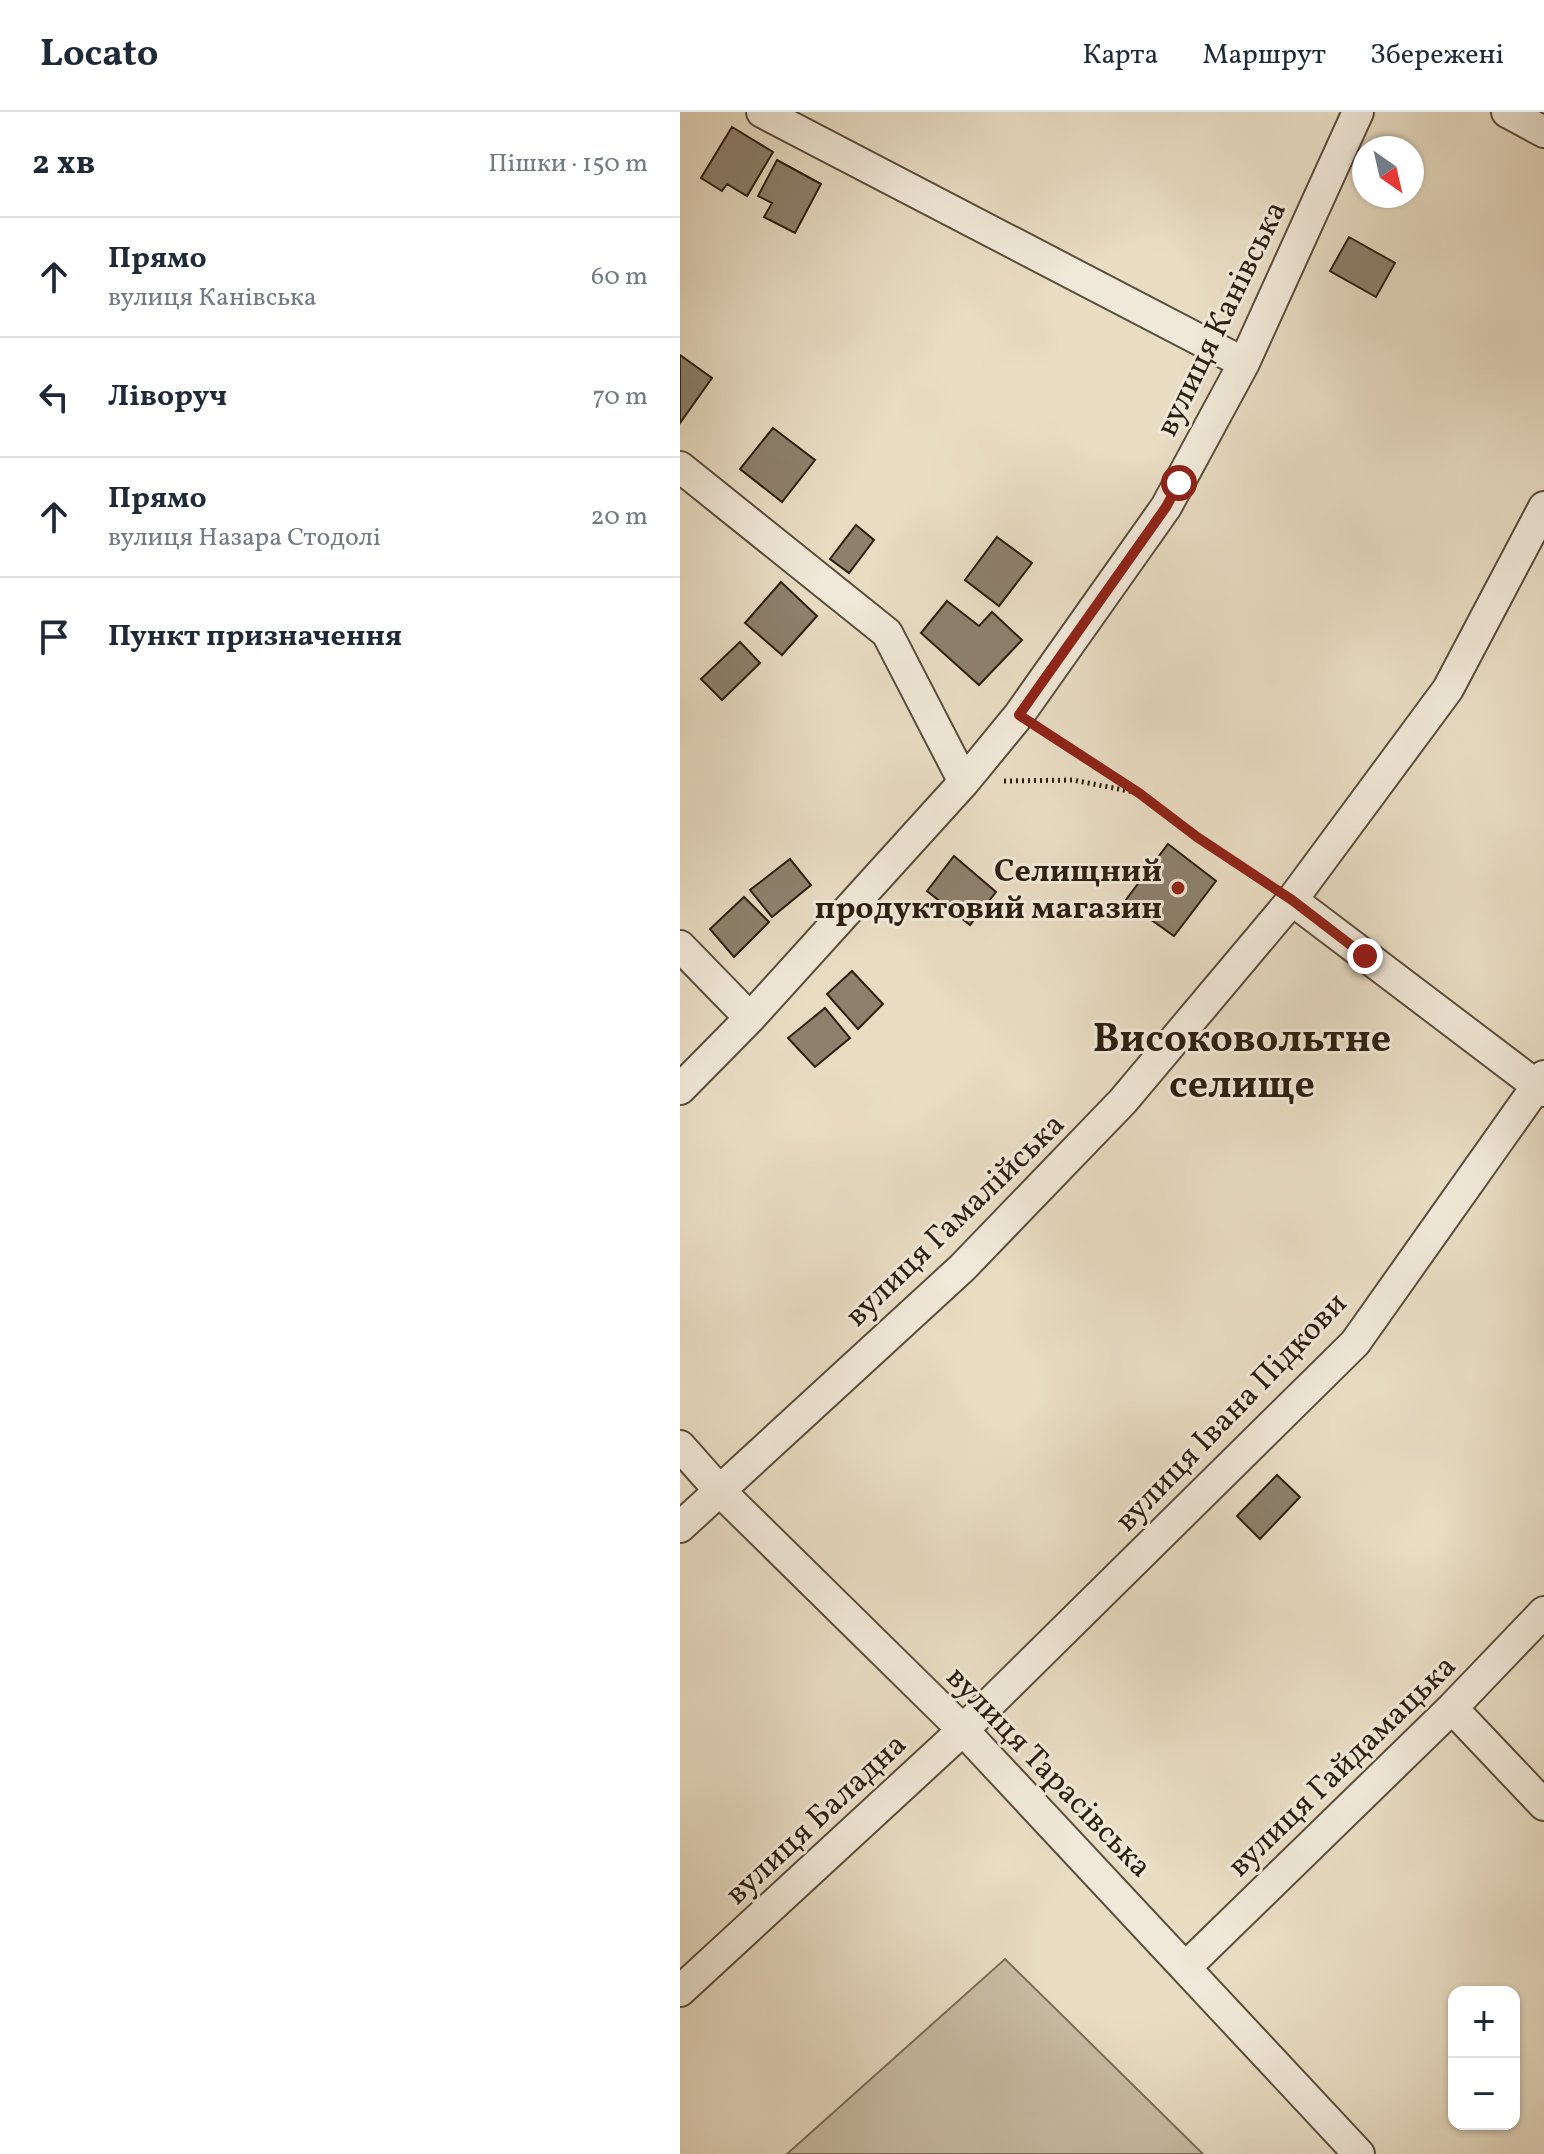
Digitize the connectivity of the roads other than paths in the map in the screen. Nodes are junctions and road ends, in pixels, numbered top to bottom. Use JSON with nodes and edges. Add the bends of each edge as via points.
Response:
{"nodes":[{"id":1,"x":762,"y":112,"type":"edge"},
{"id":2,"x":1358,"y":112,"type":"edge"},
{"id":3,"x":1507,"y":112,"type":"edge"},
{"id":4,"x":1544,"y":132,"type":"edge"},
{"id":5,"x":1244,"y":363,"type":"junction"},
{"id":6,"x":680,"y":467,"type":"edge"},
{"id":7,"x":1544,"y":507,"type":"edge"},
{"id":8,"x":964,"y":782,"type":"junction"},
{"id":9,"x":1292,"y":900,"type":"junction"},
{"id":10,"x":680,"y":946,"type":"edge"},
{"id":11,"x":750,"y":1018,"type":"junction"},
{"id":12,"x":1542,"y":1084,"type":"edge"},
{"id":13,"x":680,"y":1089,"type":"edge"},
{"id":14,"x":680,"y":1446,"type":"edge"},
{"id":15,"x":719,"y":1490,"type":"junction"},
{"id":16,"x":680,"y":1527,"type":"edge"},
{"id":17,"x":1544,"y":1612,"type":"edge"},
{"id":18,"x":1452,"y":1708,"type":"junction"},
{"id":19,"x":963,"y":1730,"type":"junction"},
{"id":20,"x":1544,"y":1805,"type":"edge"},
{"id":21,"x":1186,"y":1967,"type":"junction"},
{"id":22,"x":680,"y":1991,"type":"edge"},
{"id":23,"x":1359,"y":2154,"type":"edge"}],
"edges":[{"from":1,"to":5,"type":"street"},
{"from":2,"to":5,"type":"street","name":"вулиця Канівська"},
{"from":3,"to":4,"type":"street"},
{"from":5,"to":8,"type":"street","name":"вулиця Канівська","via":[[1166,507],[1019,715]]},
{"from":6,"to":8,"type":"street","via":[[887,633]]},
{"from":7,"to":9,"type":"street","name":"вулиця Гамалійська","via":[[1448,689]]},
{"from":8,"to":11,"type":"street","name":"вулиця Канівська"},
{"from":9,"to":12,"type":"street"},
{"from":9,"to":15,"type":"street","name":"вулиця Гамалійська","via":[[1123,1101],[962,1268]]},
{"from":10,"to":11,"type":"street"},
{"from":11,"to":13,"type":"street","name":"вулиця Канівська"},
{"from":12,"to":19,"type":"street","name":"вулиця Івана Підкови","via":[[1355,1343]]},
{"from":14,"to":15,"type":"street","name":"вулиця Тарасівська"},
{"from":15,"to":16,"type":"street","name":"вулиця Гамалійська"},
{"from":15,"to":19,"type":"street","name":"вулиця Тарасівська"},
{"from":17,"to":18,"type":"street","name":"вулиця Гайдамацька"},
{"from":18,"to":20,"type":"street"},
{"from":18,"to":21,"type":"street","name":"вулиця Гайдамацька"},
{"from":19,"to":21,"type":"street","name":"вулиця Тарасівська"},
{"from":19,"to":22,"type":"street","name":"вулиця Баладна"},
{"from":21,"to":23,"type":"street","name":"вулиця Тарасівська"}]}
